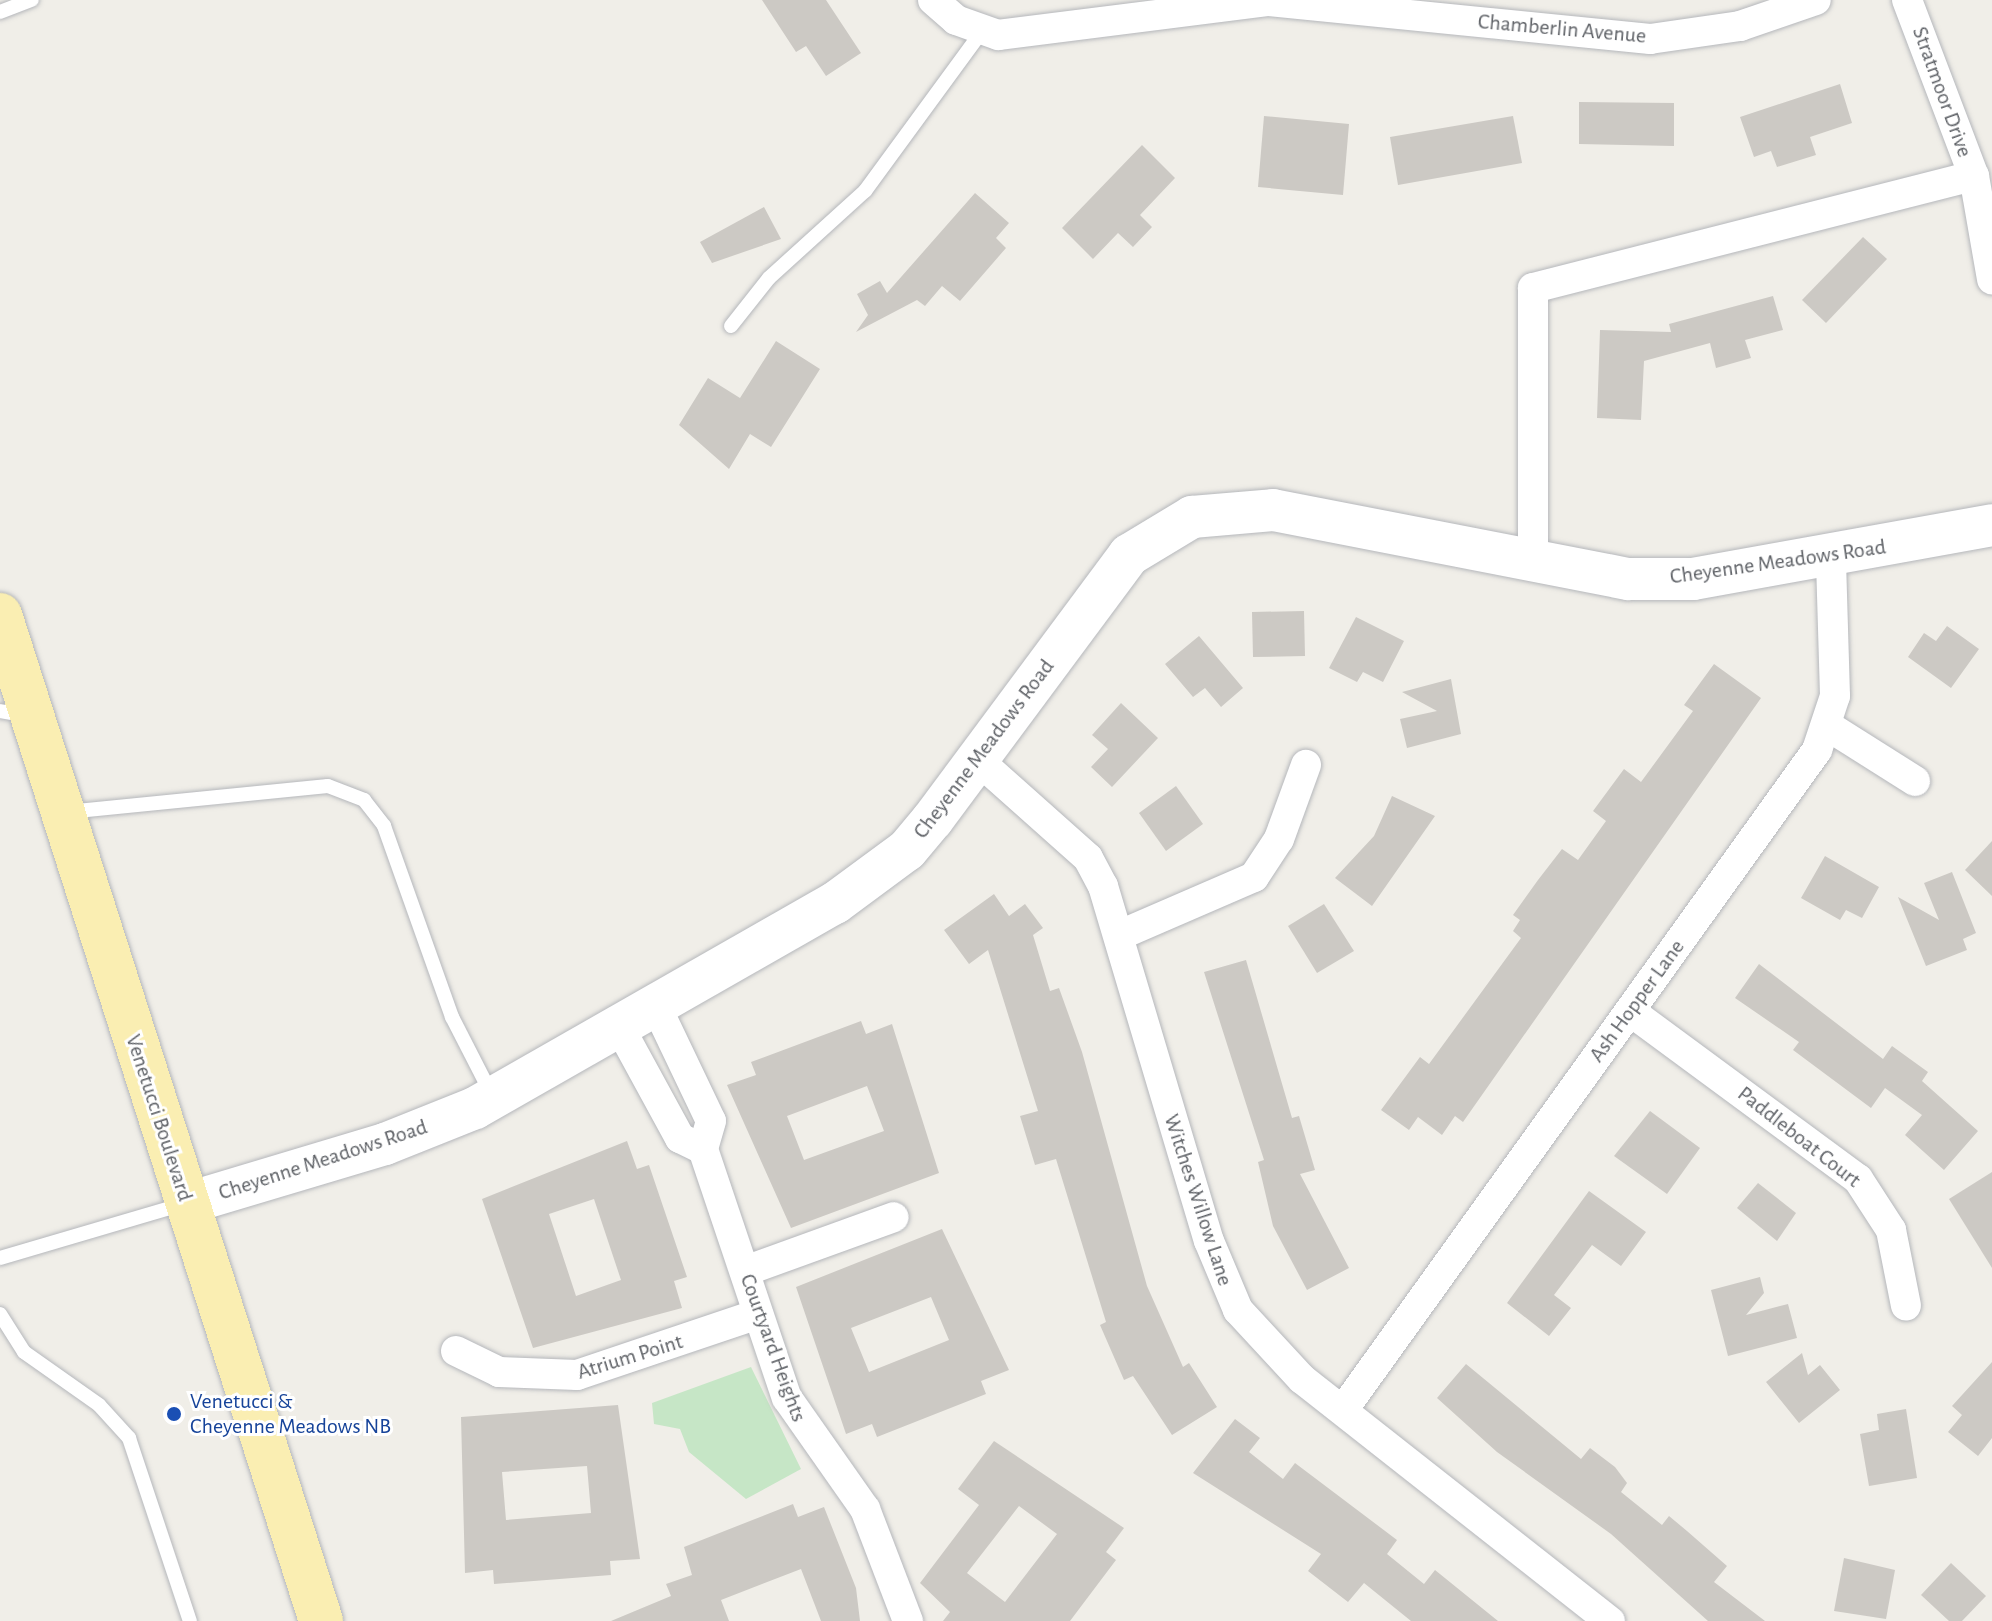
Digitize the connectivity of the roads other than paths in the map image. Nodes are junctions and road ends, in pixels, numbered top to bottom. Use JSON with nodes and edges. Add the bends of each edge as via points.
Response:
{"nodes":[{"id":1,"x":32,"y":0,"type":"edge"},
{"id":2,"x":933,"y":0,"type":"edge"},
{"id":3,"x":1816,"y":0,"type":"edge"},
{"id":4,"x":1907,"y":0,"type":"edge"},
{"id":5,"x":0,"y":12,"type":"edge"},
{"id":6,"x":983,"y":30,"type":"junction"},
{"id":7,"x":1974,"y":176,"type":"junction"},
{"id":8,"x":1992,"y":279,"type":"edge"},
{"id":9,"x":731,"y":326,"type":"dead end"},
{"id":10,"x":1992,"y":525,"type":"edge"},
{"id":11,"x":1831,"y":558,"type":"junction"},
{"id":12,"x":1533,"y":566,"type":"junction"},
{"id":13,"x":0,"y":615,"type":"edge"},
{"id":14,"x":15,"y":714,"type":"edge"},
{"id":15,"x":1828,"y":726,"type":"junction"},
{"id":16,"x":978,"y":760,"type":"junction"},
{"id":17,"x":1306,"y":765,"type":"dead end"},
{"id":18,"x":1915,"y":781,"type":"dead end"},
{"id":19,"x":59,"y":813,"type":"junction"},
{"id":20,"x":1120,"y":935,"type":"junction"},
{"id":21,"x":657,"y":1008,"type":"junction"},
{"id":22,"x":1630,"y":1011,"type":"junction"},
{"id":23,"x":621,"y":1030,"type":"junction"},
{"id":24,"x":494,"y":1098,"type":"junction"},
{"id":25,"x":703,"y":1149,"type":"junction"},
{"id":26,"x":188,"y":1203,"type":"junction"},
{"id":27,"x":894,"y":1217,"type":"dead end"},
{"id":28,"x":0,"y":1258,"type":"edge"},
{"id":29,"x":745,"y":1271,"type":"junction"},
{"id":30,"x":1906,"y":1306,"type":"dead end"},
{"id":31,"x":0,"y":1314,"type":"edge"},
{"id":32,"x":758,"y":1314,"type":"junction"},
{"id":33,"x":456,"y":1351,"type":"dead end"},
{"id":34,"x":1343,"y":1410,"type":"junction"},
{"id":35,"x":190,"y":1621,"type":"edge"},
{"id":36,"x":321,"y":1621,"type":"edge"},
{"id":37,"x":908,"y":1621,"type":"edge"},
{"id":38,"x":1610,"y":1621,"type":"edge"}],
"edges":[{"from":1,"to":5,"type":"lane"},
{"from":2,"to":6,"type":"street","name":"Chamberlin Avenue"},
{"from":3,"to":6,"type":"street","name":"Chamberlin Avenue","via":[[1740,26],[1650,39],[1269,1],[998,35]]},
{"from":4,"to":7,"type":"street","name":"Stratmoor Drive"},
{"from":6,"to":9,"type":"lane","via":[[865,191],[769,278]]},
{"from":7,"to":8,"type":"street","name":"Stratmoor Drive"},
{"from":7,"to":12,"type":"street","via":[[1533,288]]},
{"from":10,"to":11,"type":"main road","name":"Cheyenne Meadows Road"},
{"from":11,"to":12,"type":"main road","name":"Cheyenne Meadows Road","via":[[1693,579]]},
{"from":11,"to":15,"type":"street","name":"Ash Hopper Lane","via":[[1835,696]]},
{"from":12,"to":16,"type":"main road","name":"Cheyenne Meadows Road","via":[[1273,510],[1192,517],[1129,555]]},
{"from":13,"to":14,"type":"main road","name":"Venetucci Boulevard"},
{"from":14,"to":19,"type":"main road","name":"Venetucci Boulevard"},
{"from":15,"to":18,"type":"street"},
{"from":15,"to":22,"type":"street","name":"Ash Hopper Lane","via":[[1793,786]]},
{"from":16,"to":20,"type":"street","name":"Witches Willow Lane","via":[[1088,858]]},
{"from":16,"to":21,"type":"main road","name":"Cheyenne Meadows Road","via":[[916,840],[878,873]]},
{"from":17,"to":20,"type":"street","via":[[1279,839],[1254,877]]},
{"from":19,"to":24,"type":"lane","via":[[328,786],[364,800],[384,826],[452,1017]]},
{"from":19,"to":26,"type":"main road","name":"Venetucci Boulevard"},
{"from":20,"to":34,"type":"street","name":"Witches Willow Lane","via":[[1221,1278],[1277,1357]]},
{"from":21,"to":23,"type":"main road","name":"Cheyenne Meadows Road"},
{"from":21,"to":25,"type":"street","name":"Courtyard Heights","via":[[711,1121]]},
{"from":22,"to":30,"type":"street","name":"Paddleboat Court","via":[[1858,1179],[1891,1230]]},
{"from":22,"to":34,"type":"street","name":"Ash Hopper Lane"},
{"from":23,"to":24,"type":"main road","name":"Cheyenne Meadows Road"},
{"from":23,"to":25,"type":"street","via":[[680,1138]]},
{"from":24,"to":26,"type":"main road","name":"Cheyenne Meadows Road","via":[[385,1144]]},
{"from":25,"to":29,"type":"street","name":"Courtyard Heights"},
{"from":26,"to":28,"type":"lane","name":"Cheyenne Meadows Road"},
{"from":26,"to":36,"type":"main road","name":"Venetucci Boulevard"},
{"from":27,"to":29,"type":"street"},
{"from":29,"to":32,"type":"street","name":"Courtyard Heights"},
{"from":31,"to":35,"type":"lane","via":[[24,1352],[99,1405],[129,1438]]},
{"from":32,"to":33,"type":"street","name":"Atrium Point","via":[[577,1375],[499,1372]]},
{"from":32,"to":37,"type":"street","name":"Courtyard Heights","via":[[803,1429],[876,1531]]},
{"from":34,"to":38,"type":"street","name":"Witches Willow Lane"}]}
